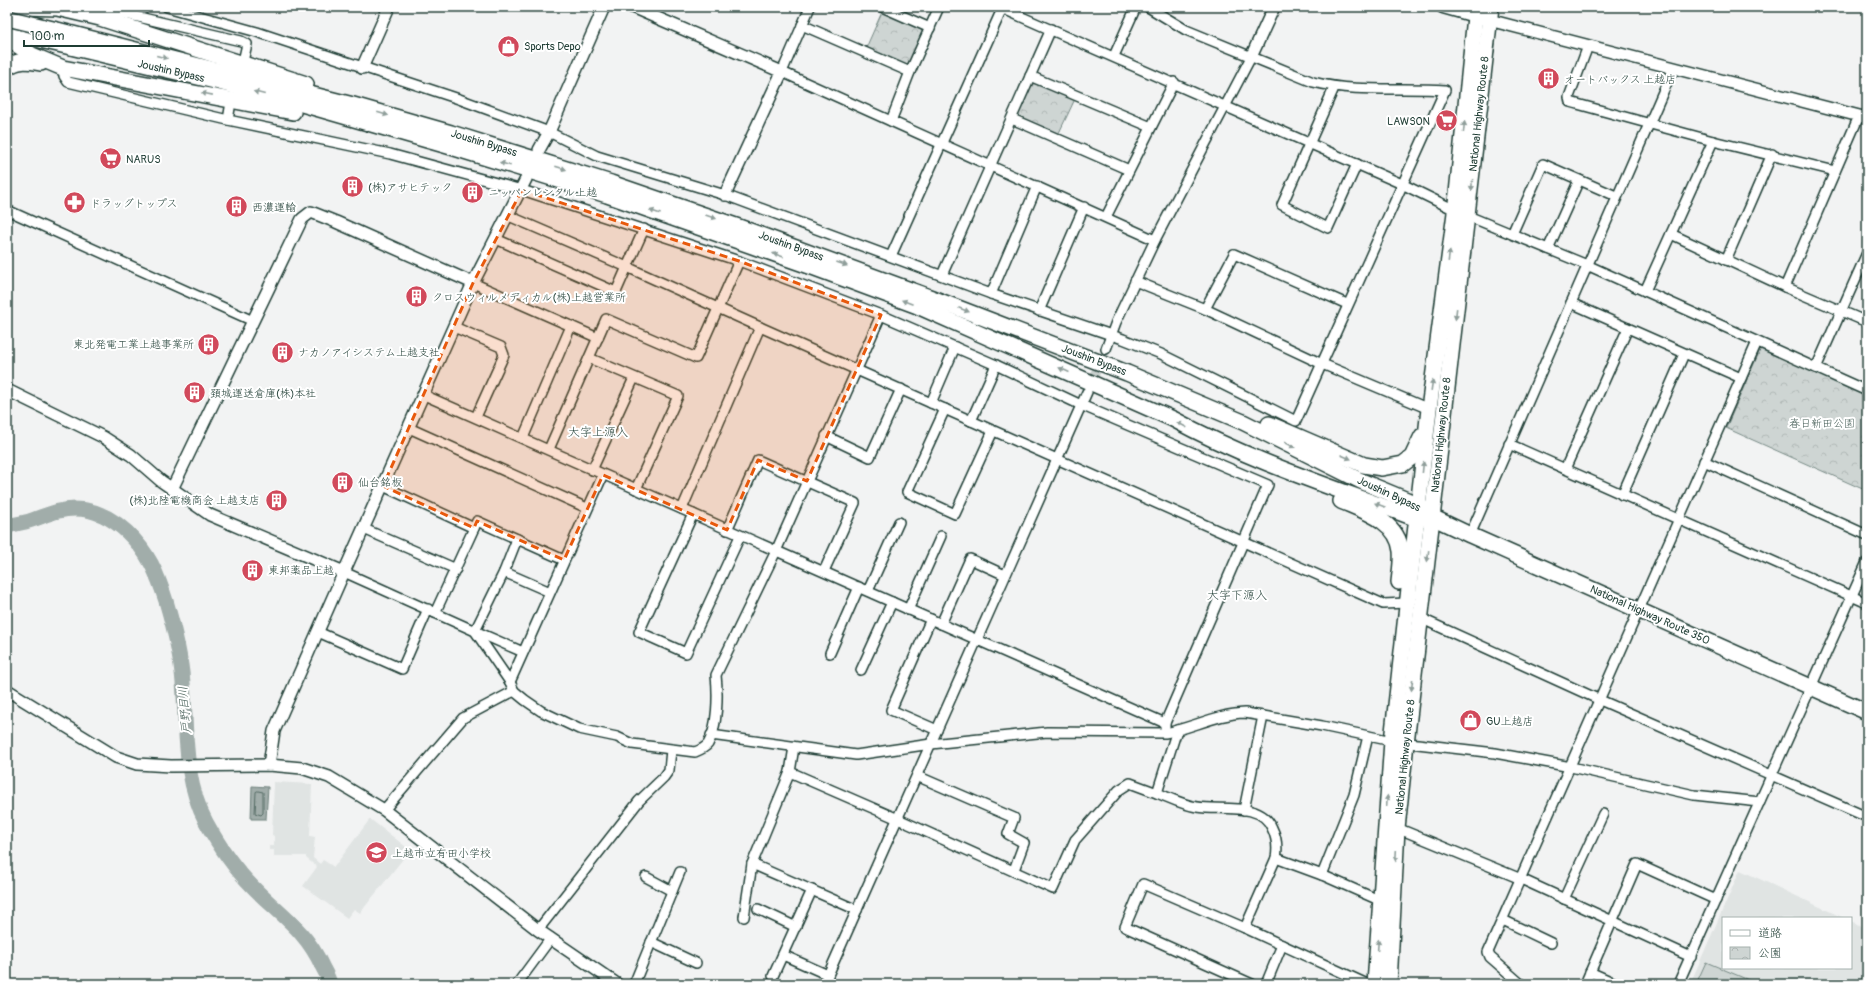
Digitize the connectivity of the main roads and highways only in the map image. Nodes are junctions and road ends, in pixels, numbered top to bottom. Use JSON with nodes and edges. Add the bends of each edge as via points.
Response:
{"nodes":[{"id":1,"x":1443,"y":7,"type":"edge"},
{"id":2,"x":56,"y":8,"type":"edge"},
{"id":3,"x":80,"y":10,"type":"edge"},
{"id":4,"x":1475,"y":11,"type":"edge"},
{"id":5,"x":1490,"y":13,"type":"edge"},
{"id":6,"x":8,"y":14,"type":"edge"},
{"id":7,"x":7,"y":32,"type":"edge"},
{"id":8,"x":54,"y":36,"type":"junction"},
{"id":9,"x":7,"y":38,"type":"edge"},
{"id":10,"x":7,"y":68,"type":"edge"},
{"id":11,"x":63,"y":68,"type":"junction"},
{"id":12,"x":353,"y":105,"type":"junction"},
{"id":13,"x":410,"y":135,"type":"junction"},
{"id":14,"x":1462,"y":213,"type":"junction"},
{"id":15,"x":1127,"y":372,"type":"junction"},
{"id":16,"x":1428,"y":416,"type":"junction"},
{"id":17,"x":1208,"y":438,"type":"junction"},
{"id":18,"x":1418,"y":512,"type":"junction"},
{"id":19,"x":1432,"y":518,"type":"junction"},
{"id":20,"x":1402,"y":603,"type":"junction"},
{"id":21,"x":1867,"y":712,"type":"edge"},
{"id":22,"x":1399,"y":742,"type":"junction"},
{"id":23,"x":1375,"y":984,"type":"edge"},
{"id":24,"x":1389,"y":984,"type":"edge"}],
"edges":[{"from":1,"to":4,"type":"main road"},
{"from":2,"to":3,"type":"highway"},
{"from":2,"to":6,"type":"highway","via":[[26,8]]},
{"from":3,"to":12,"type":"highway","via":[[322,89]]},
{"from":4,"to":5,"type":"main road"},
{"from":14,"to":4,"type":"highway","name":"National Highway Route 8","one_way":true},
{"from":5,"to":14,"type":"highway","name":"National Highway Route 8","one_way":true},
{"from":6,"to":8,"type":"highway","name":"Joushin Bypass","bridge":true},
{"from":7,"to":8,"type":"highway","name":"Joushin Bypass"},
{"from":8,"to":12,"type":"highway","name":"Joushin Bypass","one_way":true},
{"from":13,"to":8,"type":"highway","name":"Joushin Bypass","one_way":true},
{"from":9,"to":11,"type":"highway","via":[[32,55]]},
{"from":10,"to":11,"type":"highway","via":[[12,63],[29,61]]},
{"from":13,"to":11,"type":"highway","one_way":true},
{"from":12,"to":15,"type":"highway","name":"Joushin Bypass","one_way":true,"via":[[611,183],[740,227]]},
{"from":17,"to":13,"type":"highway","name":"Joushin Bypass","one_way":true,"via":[[915,305],[607,196]]},
{"from":16,"to":14,"type":"highway","name":"National Highway Route 8","one_way":true},
{"from":14,"to":19,"type":"highway","name":"National Highway Route 8","one_way":true,"via":[[1450,357]]},
{"from":15,"to":16,"type":"highway","one_way":true,"via":[[1248,415],[1364,465],[1382,468],[1403,464],[1412,457]]},
{"from":15,"to":18,"type":"highway","name":"Joushin Bypass","one_way":true,"via":[[1243,422]]},
{"from":18,"to":16,"type":"highway","name":"National Highway Route 8","one_way":true},
{"from":18,"to":17,"type":"highway","name":"Joushin Bypass","one_way":true},
{"from":17,"to":20,"type":"highway","via":[[1267,469],[1370,513],[1388,526],[1398,539],[1401,550]]},
{"from":18,"to":19,"type":"highway","name":"Joushin Bypass"},
{"from":18,"to":20,"type":"highway","name":"National Highway Route 8"},
{"from":19,"to":21,"type":"highway","name":"National Highway Route 350"},
{"from":19,"to":22,"type":"highway","name":"National Highway Route 8","one_way":true,"via":[[1420,618]]},
{"from":20,"to":22,"type":"highway","name":"National Highway Route 8","via":[[1394,651]]},
{"from":23,"to":22,"type":"highway","name":"National Highway Route 8","one_way":true,"via":[[1381,901]]},
{"from":22,"to":24,"type":"highway","name":"National Highway Route 8","one_way":true}]}
